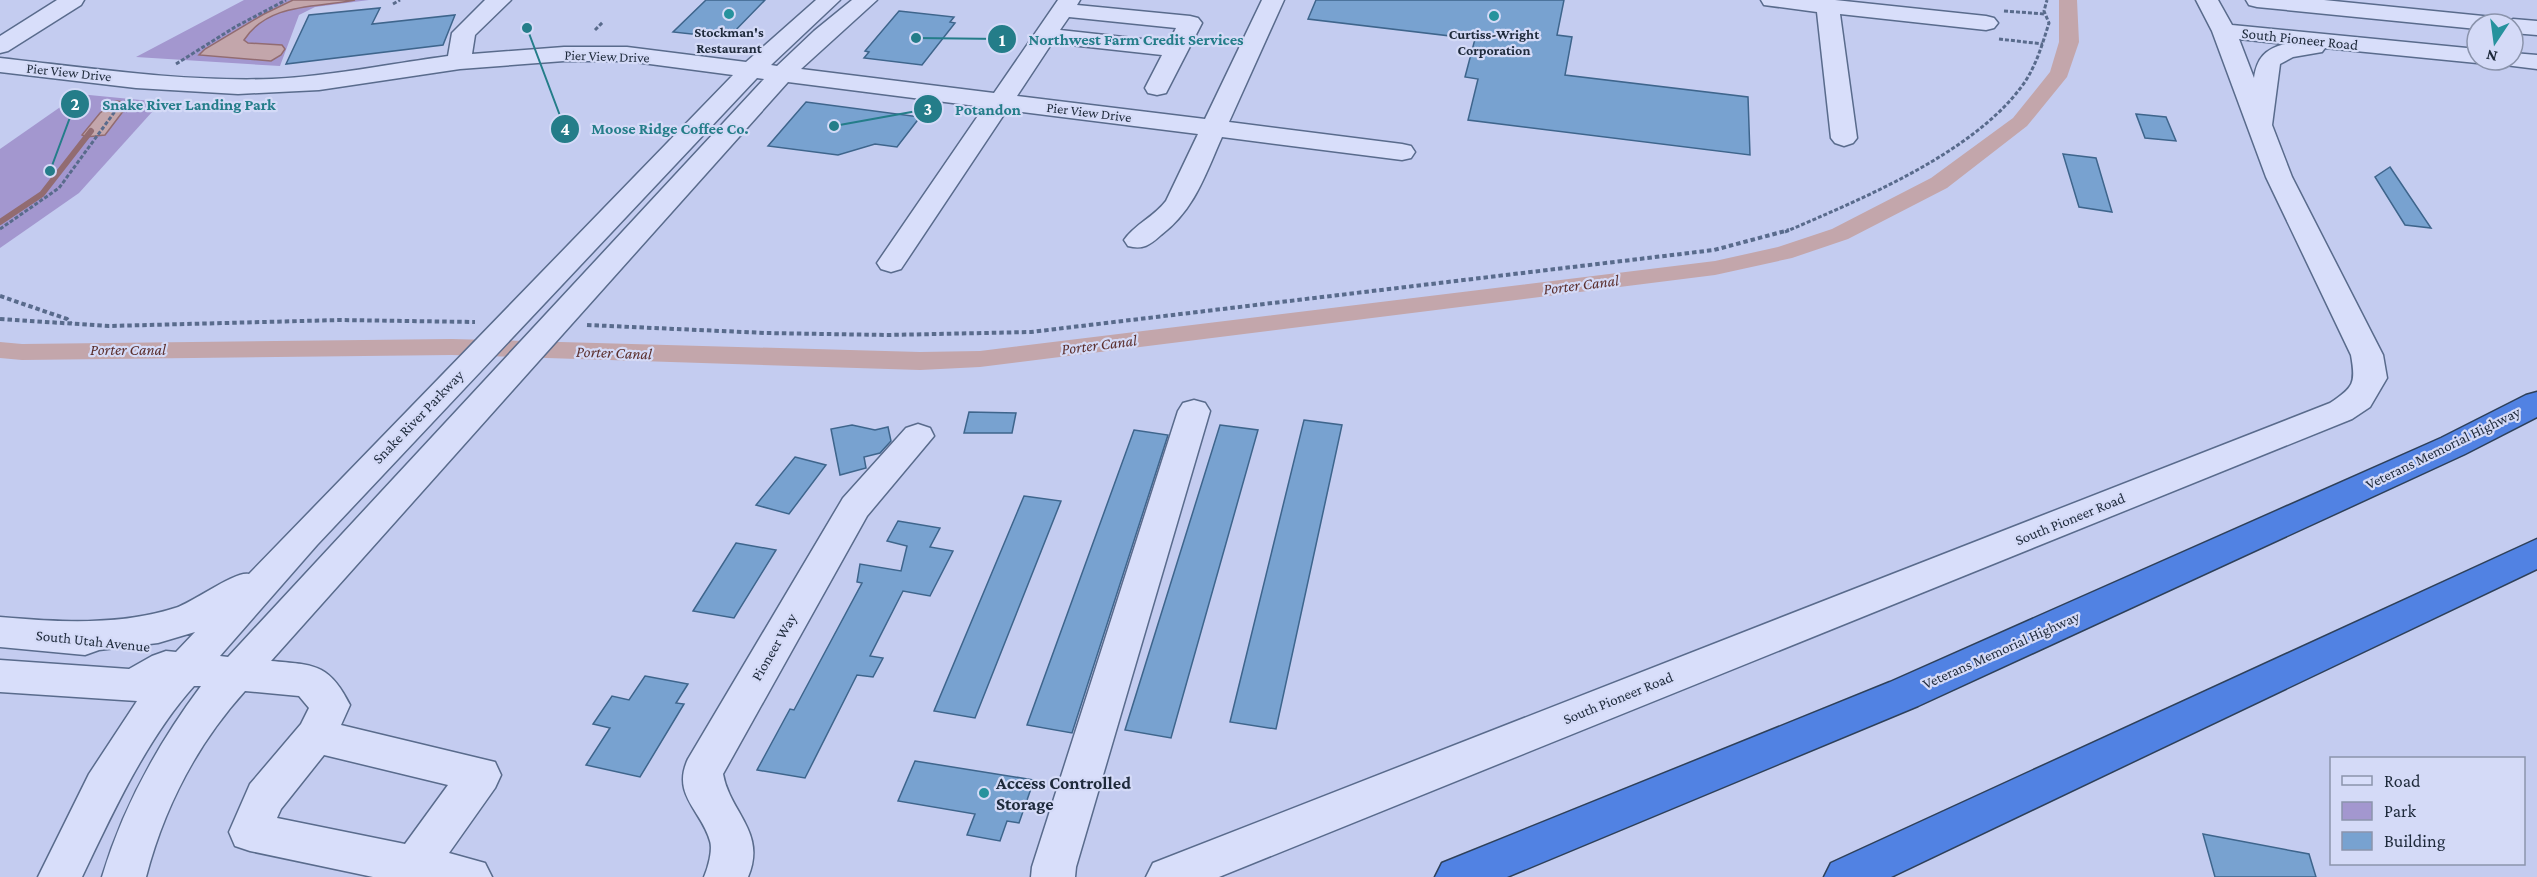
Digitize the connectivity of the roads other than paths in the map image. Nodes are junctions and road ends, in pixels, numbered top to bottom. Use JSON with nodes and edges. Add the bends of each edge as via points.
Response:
{"nodes":[{"id":1,"x":73,"y":0,"type":"edge"},
{"id":2,"x":500,"y":0,"type":"edge"},
{"id":3,"x":830,"y":0,"type":"edge"},
{"id":4,"x":866,"y":0,"type":"edge"},
{"id":5,"x":1273,"y":0,"type":"edge"},
{"id":6,"x":1772,"y":0,"type":"edge"},
{"id":7,"x":2207,"y":0,"type":"edge"},
{"id":8,"x":2257,"y":0,"type":"edge"},
{"id":9,"x":1066,"y":5,"type":"edge"},
{"id":10,"x":1828,"y":6,"type":"junction"},
{"id":11,"x":2465,"y":21,"type":"edge"},
{"id":12,"x":1986,"y":23,"type":"dead end"},
{"id":13,"x":2224,"y":31,"type":"junction"},
{"id":14,"x":1045,"y":35,"type":"junction"},
{"id":15,"x":0,"y":46,"type":"edge"},
{"id":16,"x":2384,"y":47,"type":"junction"},
{"id":17,"x":1176,"y":50,"type":"junction"},
{"id":18,"x":2465,"y":55,"type":"edge"},
{"id":19,"x":459,"y":62,"type":"junction"},
{"id":20,"x":0,"y":65,"type":"edge"},
{"id":21,"x":752,"y":69,"type":"junction"},
{"id":22,"x":784,"y":72,"type":"junction"},
{"id":23,"x":1157,"y":88,"type":"dead end"},
{"id":24,"x":1001,"y":101,"type":"junction"},
{"id":25,"x":2260,"y":127,"type":"junction"},
{"id":26,"x":1212,"y":128,"type":"junction"},
{"id":27,"x":1844,"y":138,"type":"dead end"},
{"id":28,"x":1402,"y":152,"type":"dead end"},
{"id":29,"x":1138,"y":240,"type":"dead end"},
{"id":30,"x":891,"y":263,"type":"dead end"},
{"id":31,"x":2537,"y":403,"type":"edge"},
{"id":32,"x":1194,"y":411,"type":"dead end"},
{"id":33,"x":918,"y":436,"type":"dead end"},
{"id":34,"x":305,"y":536,"type":"junction"},
{"id":35,"x":2537,"y":553,"type":"edge"},
{"id":36,"x":0,"y":632,"type":"edge"},
{"id":37,"x":63,"y":637,"type":"junction"},
{"id":38,"x":176,"y":669,"type":"junction"},
{"id":39,"x":235,"y":675,"type":"junction"},
{"id":40,"x":0,"y":676,"type":"edge"},
{"id":41,"x":316,"y":736,"type":"junction"},
{"id":42,"x":414,"y":867,"type":"junction"},
{"id":43,"x":60,"y":877,"type":"edge"},
{"id":44,"x":124,"y":877,"type":"edge"},
{"id":45,"x":470,"y":877,"type":"edge"},
{"id":46,"x":726,"y":877,"type":"edge"},
{"id":47,"x":1053,"y":877,"type":"edge"},
{"id":48,"x":1168,"y":877,"type":"edge"},
{"id":49,"x":1457,"y":877,"type":"edge"},
{"id":50,"x":1846,"y":877,"type":"edge"}],
"edges":[{"from":1,"to":15,"type":"street"},
{"from":2,"to":19,"type":"street","via":[[464,33]]},
{"from":3,"to":21,"type":"street","name":"Snake River Parkway"},
{"from":4,"to":22,"type":"street"},
{"from":5,"to":26,"type":"street"},
{"from":6,"to":10,"type":"street"},
{"from":7,"to":13,"type":"street"},
{"from":8,"to":11,"type":"street"},
{"from":9,"to":14,"type":"street"},
{"from":9,"to":17,"type":"street","via":[[1190,23]]},
{"from":10,"to":12,"type":"street"},
{"from":10,"to":27,"type":"street"},
{"from":13,"to":16,"type":"street","name":"South Pioneer Road"},
{"from":13,"to":25,"type":"street","name":"South Pioneer Road"},
{"from":14,"to":17,"type":"street"},
{"from":14,"to":24,"type":"street"},
{"from":16,"to":18,"type":"street","name":"South Pioneer Road"},
{"from":16,"to":25,"type":"street","via":[[2317,47],[2280,52],[2268,64]]},
{"from":17,"to":23,"type":"street"},
{"from":19,"to":20,"type":"street","name":"Pier View Drive","via":[[335,81],[271,86],[217,86]]},
{"from":19,"to":21,"type":"street","name":"Pier View Drive","via":[[592,53]]},
{"from":21,"to":22,"type":"street","name":"Pier View Drive"},
{"from":21,"to":34,"type":"street","name":"Snake River Parkway","via":[[491,327],[470,362]]},
{"from":22,"to":24,"type":"street","name":"Pier View Drive"},
{"from":22,"to":39,"type":"street"},
{"from":24,"to":26,"type":"street","name":"Pier View Drive"},
{"from":24,"to":30,"type":"street"},
{"from":25,"to":48,"type":"street","name":"South Pioneer Road","via":[[2279,177],[2367,354],[2371,378],[2359,399],[2330,415]]},
{"from":26,"to":28,"type":"street","name":"Pier View Drive"},
{"from":26,"to":29,"type":"street","via":[[1179,203]]},
{"from":31,"to":49,"type":"highway","name":"Veterans Memorial Highway","via":[[2453,446],[1915,689]]},
{"from":32,"to":47,"type":"street"},
{"from":33,"to":46,"type":"street","name":"Pioneer Way","via":[[855,507],[702,772],[705,790],[732,840]]},
{"from":34,"to":37,"type":"street","via":[[230,598],[193,619],[157,630]]},
{"from":34,"to":38,"type":"street","name":"Snake River Parkway"},
{"from":35,"to":50,"type":"highway"},
{"from":36,"to":37,"type":"street","name":"South Utah Avenue"},
{"from":37,"to":38,"type":"street","name":"South Utah Avenue","via":[[165,647]]},
{"from":38,"to":39,"type":"street"},
{"from":38,"to":40,"type":"street","name":"South Utah Avenue","via":[[134,686]]},
{"from":38,"to":43,"type":"street","name":"Snake River Parkway","via":[[104,787]]},
{"from":39,"to":41,"type":"street","via":[[310,681],[330,705]]},
{"from":39,"to":44,"type":"street","via":[[190,732],[155,792]]},
{"from":41,"to":42,"type":"street","via":[[480,775]]},
{"from":41,"to":42,"type":"street","via":[[265,797],[250,832]]},
{"from":42,"to":45,"type":"street"}]}
